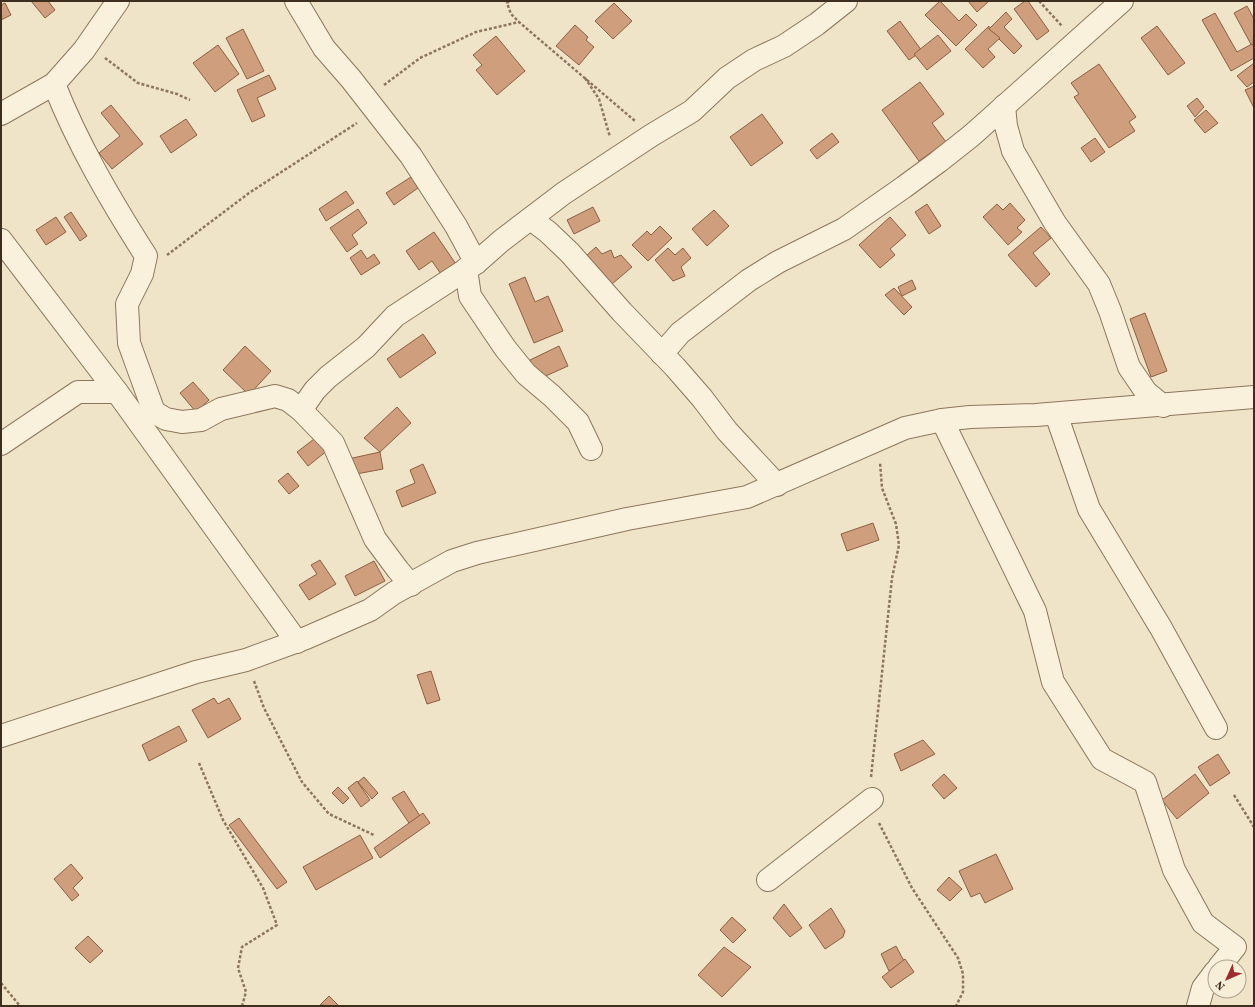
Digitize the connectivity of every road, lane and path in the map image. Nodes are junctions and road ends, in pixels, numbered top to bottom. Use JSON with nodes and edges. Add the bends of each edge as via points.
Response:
{"nodes":[{"id":1,"x":118,"y":1,"type":"edge"},
{"id":2,"x":296,"y":1,"type":"edge"},
{"id":3,"x":509,"y":1,"type":"edge"},
{"id":4,"x":846,"y":1,"type":"edge"},
{"id":5,"x":1039,"y":1,"type":"edge"},
{"id":6,"x":1122,"y":1,"type":"edge"},
{"id":7,"x":519,"y":22,"type":"junction"},
{"id":8,"x":1076,"y":41,"type":"junction"},
{"id":9,"x":84,"y":50,"type":"junction"},
{"id":10,"x":581,"y":74,"type":"junction"},
{"id":11,"x":54,"y":84,"type":"junction"},
{"id":12,"x":190,"y":100,"type":"dead end"},
{"id":13,"x":372,"y":105,"type":"junction"},
{"id":14,"x":1004,"y":106,"type":"junction"},
{"id":15,"x":1,"y":114,"type":"edge"},
{"id":16,"x":652,"y":135,"type":"junction"},
{"id":17,"x":612,"y":162,"type":"junction"},
{"id":18,"x":531,"y":219,"type":"junction"},
{"id":19,"x":1,"y":240,"type":"edge"},
{"id":20,"x":471,"y":266,"type":"junction"},
{"id":21,"x":142,"y":274,"type":"junction"},
{"id":22,"x":662,"y":354,"type":"junction"},
{"id":23,"x":117,"y":392,"type":"junction"},
{"id":24,"x":1254,"y":397,"type":"edge"},
{"id":25,"x":1163,"y":406,"type":"junction"},
{"id":26,"x":301,"y":410,"type":"junction"},
{"id":27,"x":1056,"y":414,"type":"junction"},
{"id":28,"x":942,"y":420,"type":"junction"},
{"id":29,"x":882,"y":438,"type":"junction"},
{"id":30,"x":1,"y":444,"type":"edge"},
{"id":31,"x":591,"y":449,"type":"dead end"},
{"id":32,"x":777,"y":485,"type":"junction"},
{"id":33,"x":411,"y":585,"type":"junction"},
{"id":34,"x":297,"y":642,"type":"junction"},
{"id":35,"x":246,"y":660,"type":"junction"},
{"id":36,"x":1216,"y":728,"type":"dead end"},
{"id":37,"x":1,"y":736,"type":"edge"},
{"id":38,"x":199,"y":763,"type":"dead end"},
{"id":39,"x":1234,"y":795,"type":"dead end"},
{"id":40,"x":872,"y":799,"type":"junction"},
{"id":41,"x":1254,"y":827,"type":"edge"},
{"id":42,"x":374,"y":835,"type":"dead end"},
{"id":43,"x":768,"y":880,"type":"dead end"},
{"id":44,"x":1225,"y":959,"type":"edge"},
{"id":45,"x":1,"y":982,"type":"edge"},
{"id":46,"x":1207,"y":983,"type":"edge"},
{"id":47,"x":20,"y":1006,"type":"edge"},
{"id":48,"x":242,"y":1006,"type":"edge"},
{"id":49,"x":956,"y":1006,"type":"edge"},
{"id":50,"x":1198,"y":1006,"type":"edge"}],
"edges":[{"from":1,"to":9,"type":"street"},
{"from":2,"to":13,"type":"street","via":[[324,48]]},
{"from":3,"to":7,"type":"path","via":[[507,3],[511,14]]},
{"from":4,"to":16,"type":"street","via":[[784,46],[754,60],[727,78],[692,112]]},
{"from":5,"to":8,"type":"path"},
{"from":6,"to":8,"type":"street"},
{"from":7,"to":10,"type":"path"},
{"from":7,"to":13,"type":"path","via":[[476,32],[420,58],[395,76]]},
{"from":8,"to":14,"type":"street"},
{"from":9,"to":11,"type":"street"},
{"from":9,"to":12,"type":"path","via":[[110,60],[138,83]]},
{"from":10,"to":16,"type":"path"},
{"from":10,"to":17,"type":"path","via":[[599,99],[609,131]]},
{"from":11,"to":15,"type":"street"},
{"from":11,"to":21,"type":"street","via":[[68,120],[115,206],[146,256]]},
{"from":13,"to":20,"type":"street","via":[[411,156],[456,226]]},
{"from":13,"to":21,"type":"path"},
{"from":14,"to":22,"type":"street","via":[[971,136],[904,188],[844,229],[778,262],[749,280],[680,333]]},
{"from":14,"to":25,"type":"street","via":[[1013,151],[1055,223],[1099,284],[1128,367],[1146,392]]},
{"from":16,"to":17,"type":"street"},
{"from":17,"to":18,"type":"street","via":[[564,193]]},
{"from":18,"to":20,"type":"street"},
{"from":18,"to":22,"type":"street","via":[[570,253]]},
{"from":19,"to":23,"type":"street"},
{"from":20,"to":26,"type":"street","via":[[395,316],[366,347],[315,390]]},
{"from":20,"to":31,"type":"street","via":[[470,296],[526,374],[578,422]]},
{"from":21,"to":26,"type":"street","via":[[127,304],[129,342],[154,412],[166,419],[182,422],[201,420],[221,409],[275,396],[288,400]]},
{"from":22,"to":32,"type":"street"},
{"from":23,"to":30,"type":"street","via":[[78,392]]},
{"from":23,"to":34,"type":"street"},
{"from":24,"to":25,"type":"street"},
{"from":25,"to":27,"type":"street"},
{"from":26,"to":33,"type":"street","via":[[333,442],[375,539]]},
{"from":27,"to":28,"type":"street"},
{"from":27,"to":36,"type":"street","via":[[1089,508],[1161,628]]},
{"from":28,"to":29,"type":"street","via":[[905,428]]},
{"from":28,"to":44,"type":"street","via":[[1035,611],[1053,682],[1102,759],[1145,782],[1174,870],[1203,924],[1235,947]]},
{"from":29,"to":32,"type":"street"},
{"from":29,"to":40,"type":"path","via":[[880,478],[896,524],[899,545],[892,578],[871,778]]},
{"from":32,"to":33,"type":"street","via":[[747,497],[627,519],[478,553],[452,561]]},
{"from":33,"to":34,"type":"street","via":[[394,593],[370,610]]},
{"from":34,"to":35,"type":"street"},
{"from":35,"to":37,"type":"street","via":[[196,672]]},
{"from":35,"to":42,"type":"path","via":[[264,708],[302,782],[329,814]]},
{"from":38,"to":48,"type":"path","via":[[223,820],[263,888],[277,925],[242,948],[238,968],[246,992]]},
{"from":39,"to":41,"type":"path"},
{"from":40,"to":43,"type":"street"},
{"from":40,"to":49,"type":"path","via":[[880,827],[912,888],[958,958],[963,974],[963,992]]},
{"from":45,"to":47,"type":"path"},
{"from":46,"to":50,"type":"street"}]}
